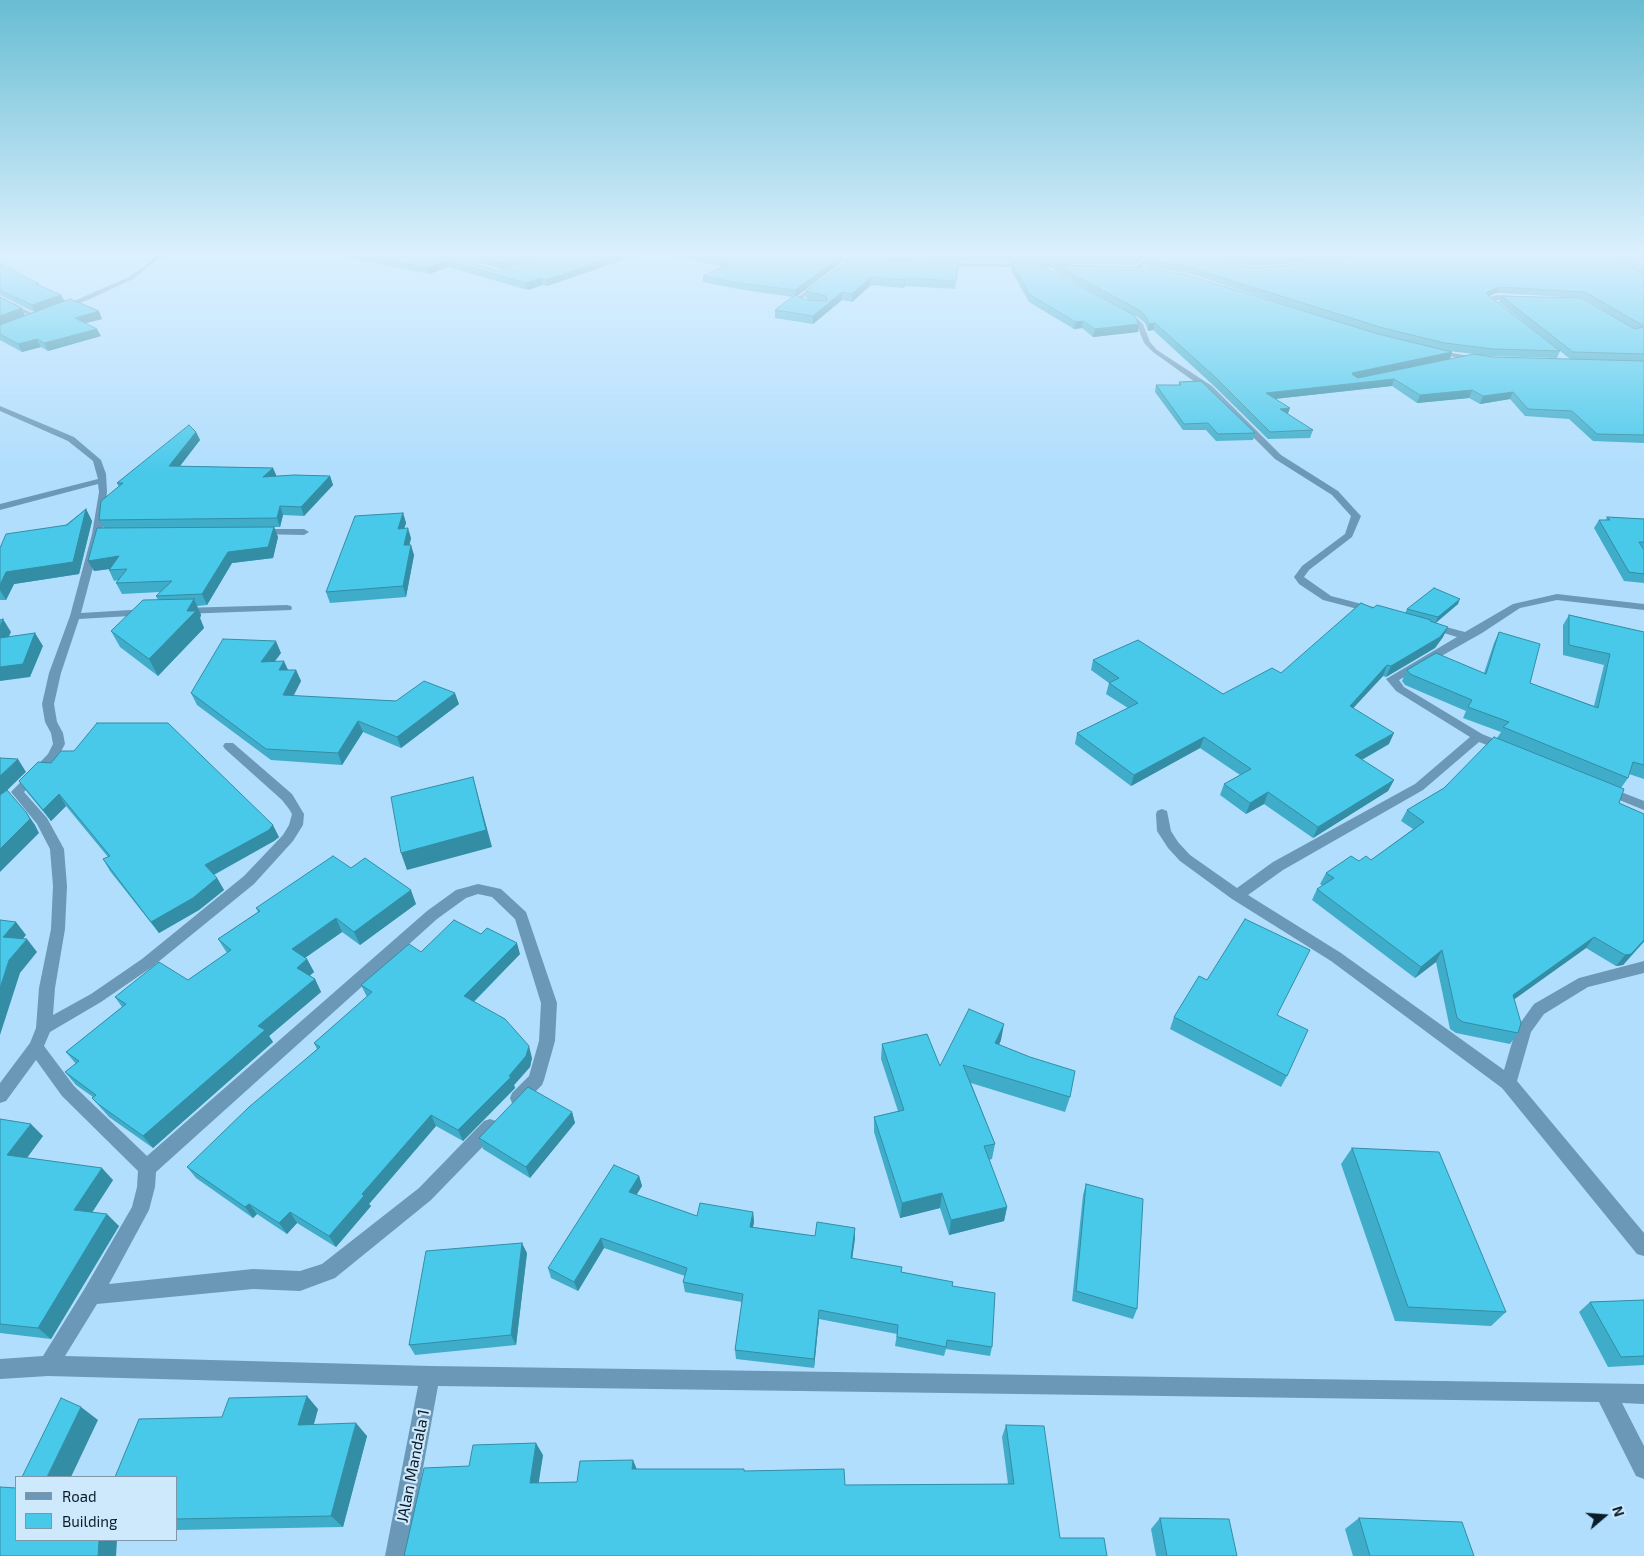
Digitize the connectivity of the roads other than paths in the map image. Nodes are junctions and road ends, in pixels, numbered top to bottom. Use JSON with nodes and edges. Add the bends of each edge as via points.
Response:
{"nodes":[{"id":1,"x":1141,"y":327,"type":"edge"},
{"id":2,"x":1425,"y":350,"type":"edge"},
{"id":3,"x":1468,"y":359,"type":"junction"},
{"id":4,"x":1482,"y":360,"type":"edge"},
{"id":5,"x":1450,"y":362,"type":"edge"},
{"id":6,"x":0,"y":408,"type":"edge"},
{"id":7,"x":103,"y":480,"type":"junction"},
{"id":8,"x":0,"y":507,"type":"edge"},
{"id":9,"x":245,"y":532,"type":"edge"},
{"id":10,"x":304,"y":532,"type":"dead end"},
{"id":11,"x":1644,"y":607,"type":"edge"},
{"id":12,"x":287,"y":608,"type":"dead end"},
{"id":13,"x":1383,"y":613,"type":"edge"},
{"id":14,"x":75,"y":616,"type":"junction"},
{"id":15,"x":1420,"y":623,"type":"edge"},
{"id":16,"x":1466,"y":636,"type":"junction"},
{"id":17,"x":1478,"y":738,"type":"junction"},
{"id":18,"x":229,"y":746,"type":"dead end"},
{"id":19,"x":1515,"y":753,"type":"edge"},
{"id":20,"x":1598,"y":787,"type":"edge"},
{"id":21,"x":17,"y":792,"type":"junction"},
{"id":22,"x":6,"y":802,"type":"edge"},
{"id":23,"x":1644,"y":806,"type":"edge"},
{"id":24,"x":1162,"y":814,"type":"dead end"},
{"id":25,"x":1237,"y":894,"type":"junction"},
{"id":26,"x":1644,"y":967,"type":"edge"},
{"id":27,"x":44,"y":1028,"type":"junction"},
{"id":28,"x":36,"y":1047,"type":"junction"},
{"id":29,"x":1508,"y":1083,"type":"junction"},
{"id":30,"x":0,"y":1096,"type":"edge"},
{"id":31,"x":148,"y":1168,"type":"junction"},
{"id":32,"x":1644,"y":1247,"type":"edge"},
{"id":33,"x":92,"y":1295,"type":"junction"},
{"id":34,"x":48,"y":1366,"type":"junction"},
{"id":35,"x":0,"y":1369,"type":"edge"},
{"id":36,"x":430,"y":1376,"type":"junction"},
{"id":37,"x":1605,"y":1392,"type":"junction"},
{"id":38,"x":1644,"y":1394,"type":"edge"},
{"id":39,"x":1644,"y":1468,"type":"edge"},
{"id":40,"x":396,"y":1556,"type":"edge"}],
"edges":[{"from":1,"to":13,"type":"street","via":[[1147,343],[1155,351],[1209,388],[1278,457],[1335,493],[1356,516],[1349,535],[1304,568],[1299,577],[1327,598]]},
{"from":2,"to":3,"type":"street"},
{"from":3,"to":4,"type":"street"},
{"from":3,"to":5,"type":"street"},
{"from":6,"to":7,"type":"street","via":[[71,439],[97,460]]},
{"from":7,"to":8,"type":"street"},
{"from":7,"to":14,"type":"street","via":[[102,534]]},
{"from":9,"to":10,"type":"street"},
{"from":11,"to":16,"type":"street","via":[[1556,597],[1517,606]]},
{"from":12,"to":14,"type":"street"},
{"from":14,"to":21,"type":"street","via":[[48,704],[59,744]]},
{"from":15,"to":16,"type":"street"},
{"from":16,"to":17,"type":"street","via":[[1392,679],[1400,689]]},
{"from":17,"to":19,"type":"street"},
{"from":17,"to":25,"type":"street","via":[[1419,787],[1278,866]]},
{"from":18,"to":27,"type":"street","via":[[295,807],[298,814],[296,824],[288,838],[249,880],[147,963]]},
{"from":20,"to":23,"type":"street"},
{"from":21,"to":22,"type":"street"},
{"from":21,"to":27,"type":"street","via":[[42,821],[57,849],[60,886],[58,929],[47,988]]},
{"from":24,"to":25,"type":"street","via":[[1164,831],[1185,858]]},
{"from":25,"to":29,"type":"street","via":[[1336,957]]},
{"from":26,"to":29,"type":"street","via":[[1584,982],[1539,1009],[1524,1029]]},
{"from":27,"to":28,"type":"street"},
{"from":28,"to":30,"type":"street"},
{"from":28,"to":31,"type":"street","via":[[68,1091]]},
{"from":29,"to":32,"type":"street"},
{"from":31,"to":33,"type":"street","via":[[140,1210]]},
{"from":31,"to":33,"type":"street","via":[[432,915],[461,894],[478,889],[496,893],[521,916],[549,1003],[547,1041],[536,1080],[425,1194],[328,1271],[300,1280],[253,1279]]},
{"from":33,"to":34,"type":"street"},
{"from":34,"to":35,"type":"street"},
{"from":34,"to":36,"type":"street"},
{"from":36,"to":37,"type":"street"},
{"from":36,"to":40,"type":"street","name":"JAlan Mandala 1"},
{"from":37,"to":38,"type":"street"},
{"from":37,"to":39,"type":"street"}]}
